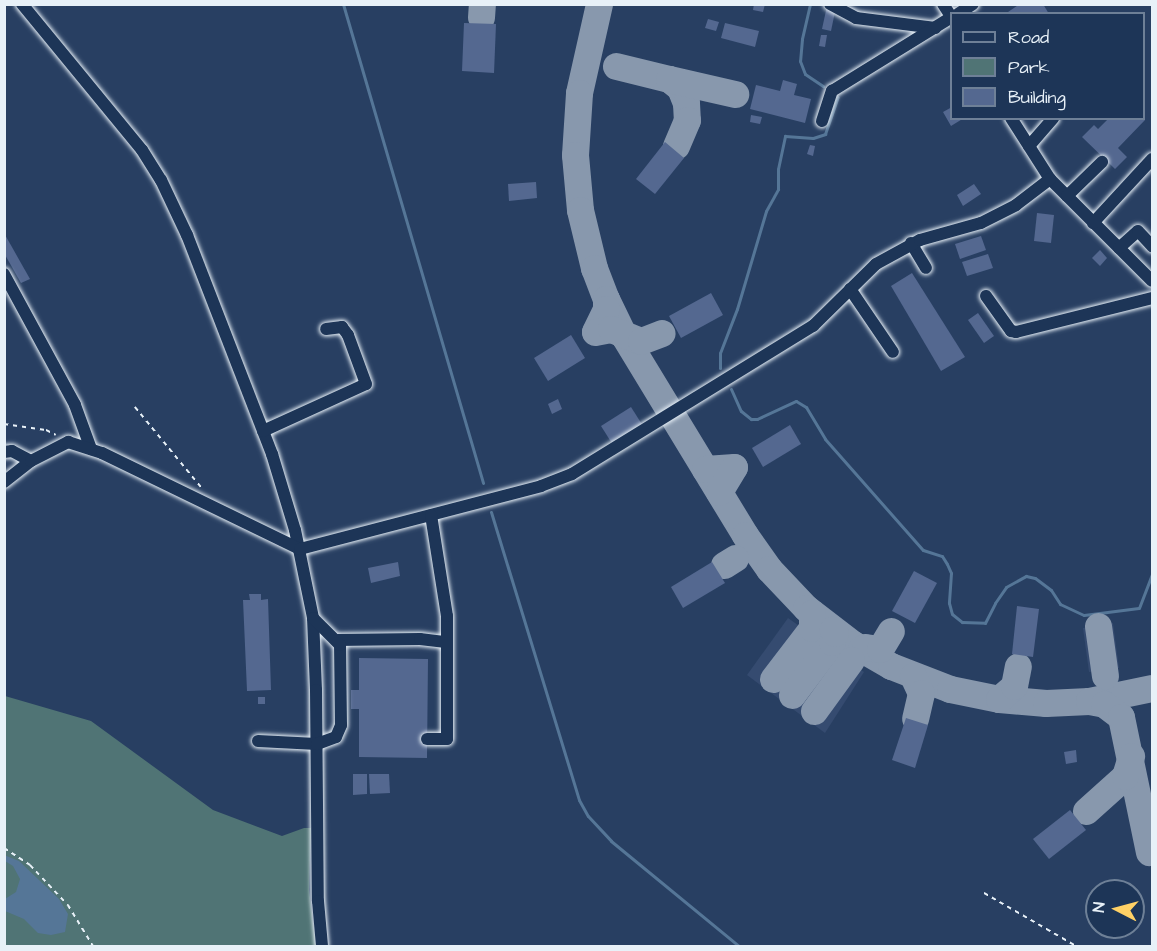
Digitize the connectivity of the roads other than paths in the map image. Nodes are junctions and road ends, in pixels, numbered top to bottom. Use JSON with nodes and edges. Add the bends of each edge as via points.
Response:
{"nodes":[{"id":1,"x":22,"y":4,"type":"edge"},
{"id":2,"x":830,"y":4,"type":"edge"},
{"id":3,"x":950,"y":19,"type":"edge"},
{"id":4,"x":934,"y":28,"type":"junction"},
{"id":5,"x":1012,"y":120,"type":"edge"},
{"id":6,"x":1051,"y":120,"type":"edge"},
{"id":7,"x":822,"y":121,"type":"dead end"},
{"id":8,"x":1029,"y":146,"type":"junction"},
{"id":9,"x":1152,"y":159,"type":"edge"},
{"id":10,"x":1102,"y":162,"type":"dead end"},
{"id":11,"x":1050,"y":179,"type":"junction"},
{"id":12,"x":1067,"y":196,"type":"junction"},
{"id":13,"x":1094,"y":223,"type":"junction"},
{"id":14,"x":911,"y":243,"type":"junction"},
{"id":15,"x":1152,"y":246,"type":"edge"},
{"id":16,"x":1119,"y":248,"type":"junction"},
{"id":17,"x":926,"y":268,"type":"dead end"},
{"id":18,"x":4,"y":274,"type":"edge"},
{"id":19,"x":1152,"y":281,"type":"edge"},
{"id":20,"x":850,"y":289,"type":"junction"},
{"id":21,"x":987,"y":296,"type":"dead end"},
{"id":22,"x":1152,"y":298,"type":"edge"},
{"id":23,"x":326,"y":329,"type":"dead end"},
{"id":24,"x":893,"y":352,"type":"dead end"},
{"id":25,"x":263,"y":431,"type":"junction"},
{"id":26,"x":91,"y":449,"type":"junction"},
{"id":27,"x":4,"y":452,"type":"edge"},
{"id":28,"x":31,"y":461,"type":"junction"},
{"id":29,"x":4,"y":482,"type":"edge"},
{"id":30,"x":431,"y":515,"type":"junction"},
{"id":31,"x":300,"y":549,"type":"junction"},
{"id":32,"x":313,"y":618,"type":"junction"},
{"id":33,"x":336,"y":640,"type":"junction"},
{"id":34,"x":446,"y":642,"type":"junction"},
{"id":35,"x":427,"y":739,"type":"dead end"},
{"id":36,"x":258,"y":741,"type":"dead end"},
{"id":37,"x":317,"y":744,"type":"junction"},
{"id":38,"x":322,"y":946,"type":"edge"}],
"edges":[{"from":1,"to":25,"type":"lane","via":[[142,150],[161,180],[187,235]]},
{"from":2,"to":4,"type":"lane","via":[[856,18]]},
{"from":3,"to":4,"type":"lane"},
{"from":4,"to":7,"type":"lane","via":[[832,91]]},
{"from":5,"to":8,"type":"lane"},
{"from":6,"to":8,"type":"lane"},
{"from":8,"to":11,"type":"lane"},
{"from":9,"to":13,"type":"lane"},
{"from":10,"to":12,"type":"lane"},
{"from":11,"to":12,"type":"lane"},
{"from":11,"to":14,"type":"lane","via":[[1016,205],[981,223]]},
{"from":12,"to":13,"type":"lane"},
{"from":13,"to":16,"type":"lane"},
{"from":14,"to":17,"type":"lane"},
{"from":14,"to":20,"type":"lane","via":[[876,264]]},
{"from":15,"to":16,"type":"lane","via":[[1138,231]]},
{"from":16,"to":19,"type":"lane"},
{"from":18,"to":26,"type":"lane","via":[[75,405]]},
{"from":20,"to":24,"type":"lane"},
{"from":20,"to":30,"type":"lane","via":[[813,326],[572,474]]},
{"from":21,"to":22,"type":"lane","via":[[1016,333]]},
{"from":23,"to":25,"type":"lane","via":[[342,327],[348,335],[366,384]]},
{"from":25,"to":31,"type":"lane"},
{"from":26,"to":28,"type":"lane","via":[[68,442]]},
{"from":26,"to":31,"type":"lane"},
{"from":27,"to":28,"type":"lane","via":[[12,451]]},
{"from":28,"to":29,"type":"lane"},
{"from":30,"to":31,"type":"lane"},
{"from":30,"to":34,"type":"lane","via":[[447,616]]},
{"from":31,"to":32,"type":"lane"},
{"from":32,"to":33,"type":"lane"},
{"from":32,"to":37,"type":"lane"},
{"from":33,"to":34,"type":"lane"},
{"from":33,"to":37,"type":"lane","via":[[340,645],[342,676],[341,725],[336,737]]},
{"from":34,"to":35,"type":"lane","via":[[447,739]]},
{"from":36,"to":37,"type":"lane"},
{"from":37,"to":38,"type":"lane"}]}
